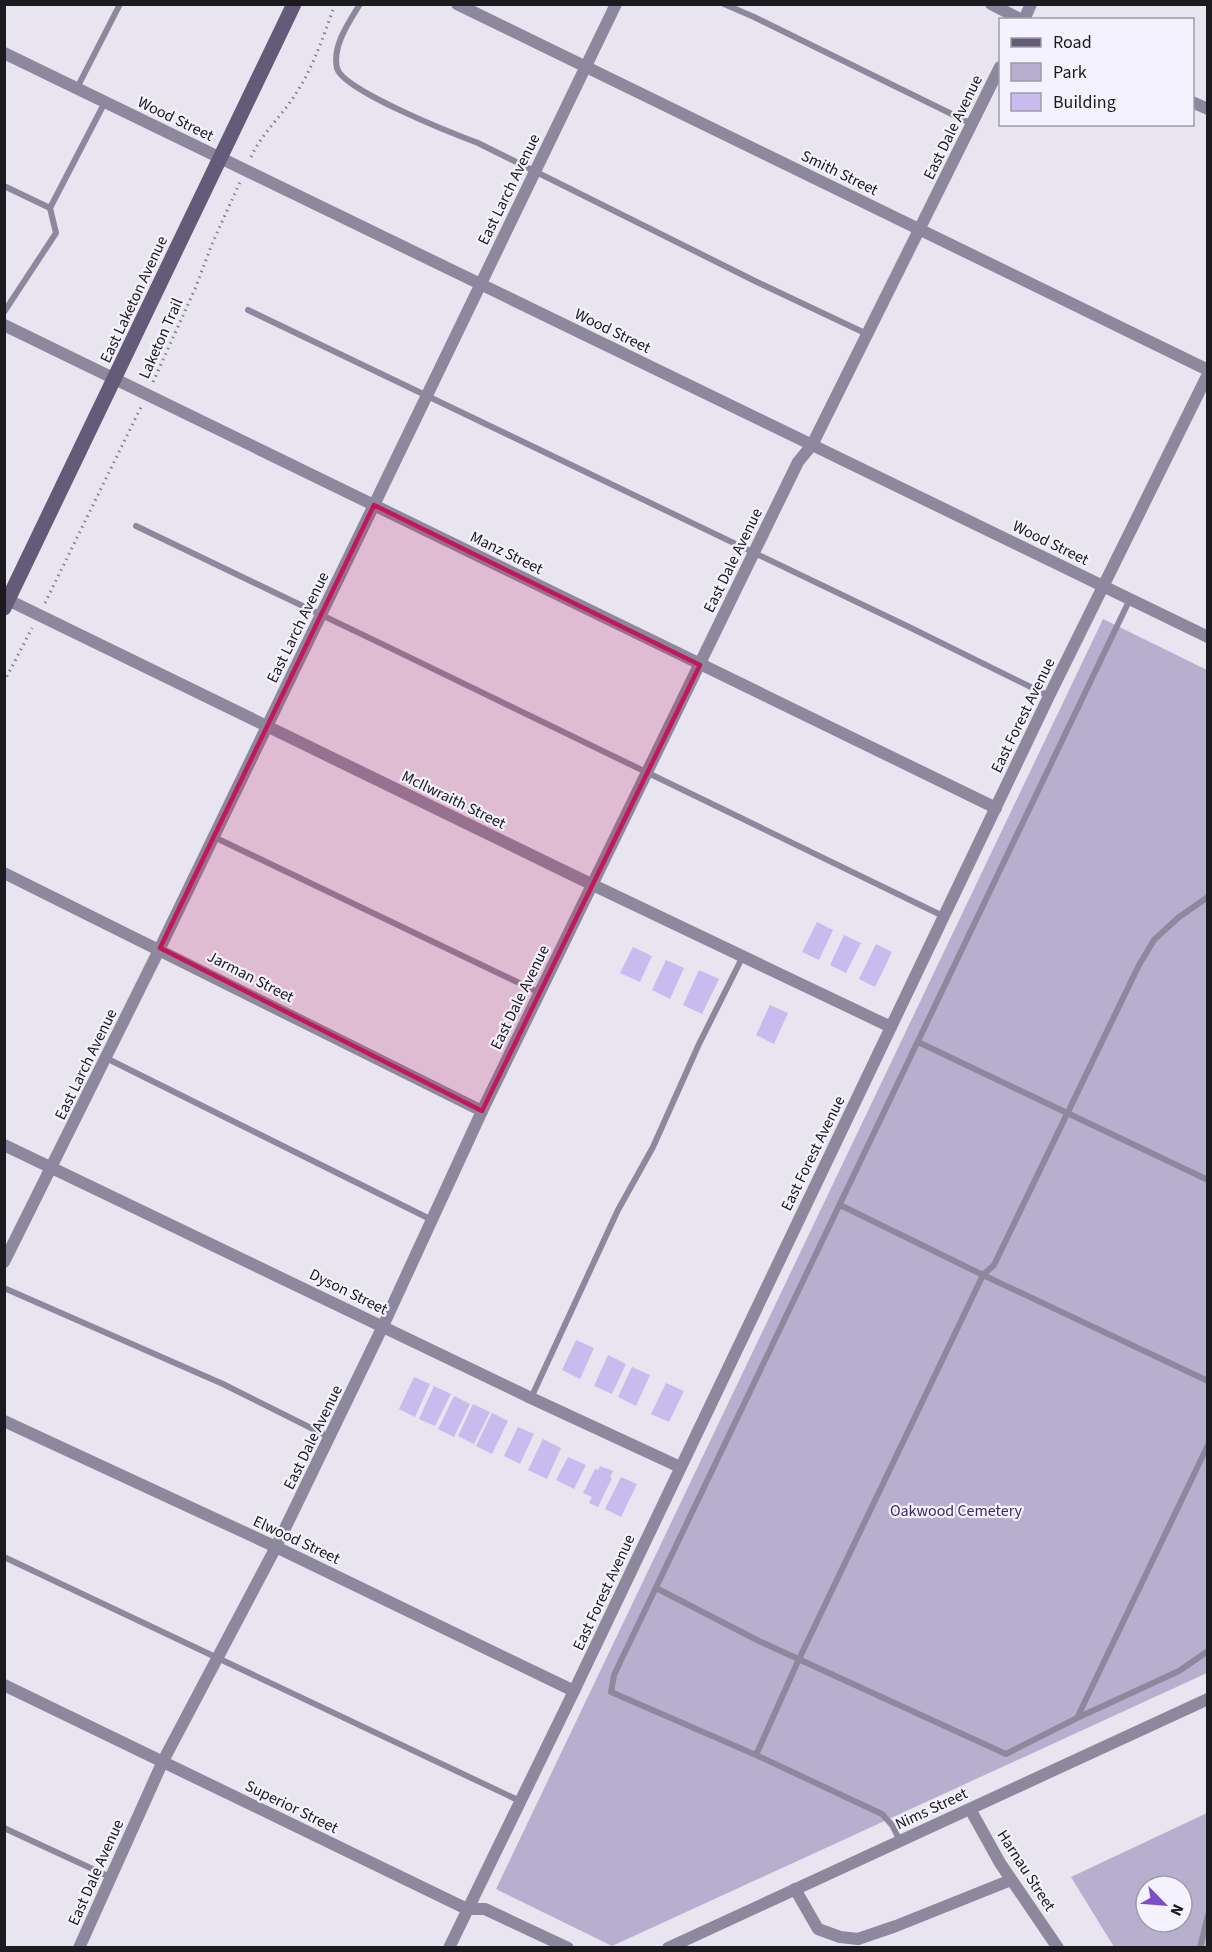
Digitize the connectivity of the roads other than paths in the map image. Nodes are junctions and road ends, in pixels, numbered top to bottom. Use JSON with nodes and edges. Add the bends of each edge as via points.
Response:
{"nodes":[{"id":1,"x":120,"y":4,"type":"edge"},
{"id":2,"x":360,"y":4,"type":"edge"},
{"id":3,"x":457,"y":4,"type":"edge"},
{"id":4,"x":615,"y":4,"type":"edge"},
{"id":5,"x":724,"y":4,"type":"edge"},
{"id":6,"x":991,"y":4,"type":"edge"},
{"id":7,"x":1031,"y":4,"type":"edge"},
{"id":8,"x":289,"y":6,"type":"edge"},
{"id":9,"x":1019,"y":18,"type":"edge"},
{"id":10,"x":1024,"y":18,"type":"edge"},
{"id":11,"x":4,"y":53,"type":"edge"},
{"id":12,"x":585,"y":67,"type":"junction"},
{"id":13,"x":999,"y":69,"type":"edge"},
{"id":14,"x":77,"y":88,"type":"junction"},
{"id":15,"x":105,"y":102,"type":"junction"},
{"id":16,"x":1194,"y":103,"type":"edge"},
{"id":17,"x":1208,"y":110,"type":"edge"},
{"id":18,"x":972,"y":124,"type":"junction"},
{"id":19,"x":220,"y":157,"type":"junction"},
{"id":20,"x":534,"y":172,"type":"junction"},
{"id":21,"x":4,"y":186,"type":"edge"},
{"id":22,"x":50,"y":208,"type":"junction"},
{"id":23,"x":920,"y":229,"type":"junction"},
{"id":24,"x":481,"y":284,"type":"junction"},
{"id":25,"x":248,"y":310,"type":"dead end"},
{"id":26,"x":4,"y":312,"type":"edge"},
{"id":27,"x":4,"y":325,"type":"edge"},
{"id":28,"x":868,"y":334,"type":"junction"},
{"id":29,"x":1208,"y":372,"type":"edge"},
{"id":30,"x":115,"y":379,"type":"junction"},
{"id":31,"x":427,"y":396,"type":"junction"},
{"id":32,"x":812,"y":445,"type":"junction"},
{"id":33,"x":374,"y":505,"type":"junction"},
{"id":34,"x":136,"y":526,"type":"dead end"},
{"id":35,"x":753,"y":554,"type":"junction"},
{"id":36,"x":1103,"y":585,"type":"junction"},
{"id":37,"x":1130,"y":599,"type":"junction"},
{"id":38,"x":6,"y":602,"type":"edge"},
{"id":39,"x":322,"y":614,"type":"junction"},
{"id":40,"x":1208,"y":637,"type":"edge"},
{"id":41,"x":700,"y":665,"type":"junction"},
{"id":42,"x":1049,"y":696,"type":"junction"},
{"id":43,"x":267,"y":727,"type":"junction"},
{"id":44,"x":647,"y":774,"type":"junction"},
{"id":45,"x":996,"y":808,"type":"junction"},
{"id":46,"x":214,"y":837,"type":"junction"},
{"id":47,"x":4,"y":873,"type":"edge"},
{"id":48,"x":593,"y":885,"type":"junction"},
{"id":49,"x":1208,"y":897,"type":"edge"},
{"id":50,"x":944,"y":916,"type":"junction"},
{"id":51,"x":160,"y":948,"type":"junction"},
{"id":52,"x":743,"y":956,"type":"junction"},
{"id":53,"x":540,"y":993,"type":"junction"},
{"id":54,"x":891,"y":1027,"type":"junction"},
{"id":55,"x":918,"y":1042,"type":"junction"},
{"id":56,"x":106,"y":1058,"type":"junction"},
{"id":57,"x":482,"y":1110,"type":"junction"},
{"id":58,"x":1067,"y":1112,"type":"junction"},
{"id":59,"x":4,"y":1144,"type":"edge"},
{"id":60,"x":52,"y":1167,"type":"junction"},
{"id":61,"x":1208,"y":1180,"type":"edge"},
{"id":62,"x":840,"y":1205,"type":"junction"},
{"id":63,"x":432,"y":1220,"type":"junction"},
{"id":64,"x":4,"y":1262,"type":"edge"},
{"id":65,"x":983,"y":1275,"type":"junction"},
{"id":66,"x":4,"y":1287,"type":"edge"},
{"id":67,"x":384,"y":1326,"type":"junction"},
{"id":68,"x":1208,"y":1382,"type":"edge"},
{"id":69,"x":531,"y":1398,"type":"junction"},
{"id":70,"x":4,"y":1421,"type":"edge"},
{"id":71,"x":330,"y":1437,"type":"junction"},
{"id":72,"x":1208,"y":1445,"type":"edge"},
{"id":73,"x":680,"y":1467,"type":"junction"},
{"id":74,"x":276,"y":1547,"type":"junction"},
{"id":75,"x":4,"y":1557,"type":"edge"},
{"id":76,"x":656,"y":1588,"type":"junction"},
{"id":77,"x":1208,"y":1651,"type":"edge"},
{"id":78,"x":218,"y":1657,"type":"junction"},
{"id":79,"x":800,"y":1659,"type":"junction"},
{"id":80,"x":4,"y":1685,"type":"edge"},
{"id":81,"x":574,"y":1691,"type":"junction"},
{"id":82,"x":1208,"y":1699,"type":"edge"},
{"id":83,"x":1077,"y":1718,"type":"junction"},
{"id":84,"x":756,"y":1755,"type":"junction"},
{"id":85,"x":163,"y":1761,"type":"junction"},
{"id":86,"x":520,"y":1801,"type":"junction"},
{"id":87,"x":970,"y":1809,"type":"junction"},
{"id":88,"x":4,"y":1828,"type":"edge"},
{"id":89,"x":900,"y":1841,"type":"junction"},
{"id":90,"x":110,"y":1877,"type":"junction"},
{"id":91,"x":1011,"y":1880,"type":"junction"},
{"id":92,"x":795,"y":1889,"type":"junction"},
{"id":93,"x":467,"y":1909,"type":"junction"},
{"id":94,"x":1208,"y":1915,"type":"edge"},
{"id":95,"x":79,"y":1947,"type":"edge"},
{"id":96,"x":449,"y":1947,"type":"edge"},
{"id":97,"x":568,"y":1947,"type":"edge"},
{"id":98,"x":668,"y":1947,"type":"edge"},
{"id":99,"x":1058,"y":1947,"type":"edge"},
{"id":100,"x":1200,"y":1947,"type":"edge"}],
"edges":[{"from":1,"to":14,"type":"lane"},
{"from":2,"to":20,"type":"lane","via":[[344,28],[338,51],[337,69],[344,80]]},
{"from":3,"to":12,"type":"street","name":"Smith Street"},
{"from":4,"to":12,"type":"street","name":"East Larch Avenue"},
{"from":5,"to":18,"type":"lane"},
{"from":6,"to":9,"type":"street"},
{"from":7,"to":10,"type":"street"},
{"from":8,"to":19,"type":"main road","name":"East Laketon Avenue"},
{"from":11,"to":14,"type":"street","name":"Wood Street"},
{"from":12,"to":20,"type":"street","name":"East Larch Avenue"},
{"from":12,"to":23,"type":"street","name":"Smith Street"},
{"from":13,"to":18,"type":"street","name":"East Dale Avenue"},
{"from":14,"to":15,"type":"street","name":"Wood Street"},
{"from":15,"to":19,"type":"street","name":"Wood Street"},
{"from":15,"to":22,"type":"lane"},
{"from":16,"to":17,"type":"street"},
{"from":18,"to":23,"type":"street","name":"East Dale Avenue"},
{"from":19,"to":24,"type":"street","name":"Wood Street"},
{"from":19,"to":30,"type":"main road","name":"East Laketon Avenue"},
{"from":20,"to":24,"type":"street","name":"East Larch Avenue"},
{"from":20,"to":28,"type":"lane"},
{"from":21,"to":22,"type":"lane"},
{"from":22,"to":26,"type":"lane","via":[[56,233]]},
{"from":23,"to":28,"type":"street","name":"East Dale Avenue"},
{"from":23,"to":29,"type":"street","name":"Smith Street"},
{"from":24,"to":31,"type":"street","name":"East Larch Avenue"},
{"from":24,"to":32,"type":"street","name":"Wood Street"},
{"from":25,"to":31,"type":"lane"},
{"from":27,"to":30,"type":"street","name":"Manz Street"},
{"from":28,"to":32,"type":"street","name":"East Dale Avenue"},
{"from":29,"to":36,"type":"street","name":"East Forest Avenue"},
{"from":30,"to":33,"type":"street","name":"Manz Street"},
{"from":30,"to":38,"type":"main road","name":"East Laketon Avenue"},
{"from":31,"to":33,"type":"street","name":"East Larch Avenue"},
{"from":31,"to":35,"type":"lane"},
{"from":32,"to":35,"type":"street","name":"East Dale Avenue","via":[[798,462]]},
{"from":32,"to":36,"type":"street","name":"Wood Street"},
{"from":33,"to":39,"type":"street","name":"East Larch Avenue"},
{"from":33,"to":41,"type":"street","name":"Manz Street"},
{"from":34,"to":39,"type":"lane"},
{"from":35,"to":41,"type":"street","name":"East Dale Avenue"},
{"from":35,"to":42,"type":"lane"},
{"from":36,"to":37,"type":"street","name":"Wood Street"},
{"from":36,"to":42,"type":"street","name":"East Forest Avenue"},
{"from":37,"to":40,"type":"street","name":"Wood Street"},
{"from":37,"to":55,"type":"lane"},
{"from":38,"to":43,"type":"street","name":"McIlwraith Street"},
{"from":39,"to":43,"type":"street","name":"East Larch Avenue"},
{"from":39,"to":44,"type":"lane"},
{"from":41,"to":44,"type":"street","name":"East Dale Avenue"},
{"from":41,"to":45,"type":"street","name":"Manz Street"},
{"from":42,"to":45,"type":"street","name":"East Forest Avenue"},
{"from":43,"to":46,"type":"street","name":"East Larch Avenue"},
{"from":43,"to":48,"type":"street","name":"McIlwraith Street"},
{"from":44,"to":48,"type":"street","name":"East Dale Avenue"},
{"from":44,"to":50,"type":"lane"},
{"from":45,"to":50,"type":"street","name":"East Forest Avenue"},
{"from":46,"to":51,"type":"street","name":"East Larch Avenue"},
{"from":46,"to":53,"type":"lane"},
{"from":47,"to":51,"type":"street","name":"Jarman Street"},
{"from":48,"to":52,"type":"street","name":"McIlwraith Street"},
{"from":48,"to":53,"type":"street","name":"East Dale Avenue"},
{"from":49,"to":58,"type":"lane","via":[[1179,916],[1154,940]]},
{"from":50,"to":54,"type":"street","name":"East Forest Avenue"},
{"from":51,"to":56,"type":"street","name":"East Larch Avenue"},
{"from":51,"to":57,"type":"street","name":"Jarman Street"},
{"from":52,"to":54,"type":"street","name":"McIlwraith Street"},
{"from":52,"to":69,"type":"lane"},
{"from":53,"to":57,"type":"street","name":"East Dale Avenue"},
{"from":54,"to":73,"type":"street","name":"East Forest Avenue"},
{"from":55,"to":58,"type":"lane"},
{"from":55,"to":62,"type":"lane"},
{"from":56,"to":60,"type":"street","name":"East Larch Avenue"},
{"from":56,"to":63,"type":"lane"},
{"from":57,"to":63,"type":"street","name":"East Dale Avenue"},
{"from":58,"to":61,"type":"lane"},
{"from":58,"to":65,"type":"lane","via":[[994,1265]]},
{"from":59,"to":60,"type":"street","name":"Dyson Street"},
{"from":60,"to":64,"type":"street","name":"East Larch Avenue"},
{"from":60,"to":67,"type":"street","name":"Dyson Street"},
{"from":62,"to":65,"type":"lane"},
{"from":62,"to":76,"type":"lane"},
{"from":63,"to":67,"type":"street","name":"East Dale Avenue"},
{"from":65,"to":68,"type":"lane"},
{"from":65,"to":79,"type":"lane"},
{"from":66,"to":71,"type":"lane","via":[[223,1384]]},
{"from":67,"to":69,"type":"street","name":"Dyson Street"},
{"from":67,"to":71,"type":"street","name":"East Dale Avenue"},
{"from":69,"to":73,"type":"street","name":"Dyson Street"},
{"from":70,"to":74,"type":"street","name":"Elwood Street"},
{"from":71,"to":74,"type":"street","name":"East Dale Avenue"},
{"from":72,"to":83,"type":"lane"},
{"from":73,"to":81,"type":"street","name":"East Forest Avenue"},
{"from":74,"to":78,"type":"street","name":"East Dale Avenue"},
{"from":74,"to":81,"type":"street","name":"Elwood Street"},
{"from":75,"to":78,"type":"lane"},
{"from":76,"to":79,"type":"lane"},
{"from":76,"to":84,"type":"lane","via":[[614,1675],[611,1692]]},
{"from":77,"to":83,"type":"lane","via":[[1179,1671]]},
{"from":78,"to":85,"type":"street","name":"East Dale Avenue"},
{"from":78,"to":86,"type":"lane"},
{"from":79,"to":83,"type":"lane","via":[[1006,1754]]},
{"from":79,"to":84,"type":"lane"},
{"from":80,"to":85,"type":"street","name":"Superior Street"},
{"from":81,"to":86,"type":"street","name":"East Forest Avenue"},
{"from":82,"to":87,"type":"street","name":"Nims Street"},
{"from":84,"to":89,"type":"lane","via":[[882,1814]]},
{"from":85,"to":90,"type":"street","name":"East Dale Avenue"},
{"from":85,"to":93,"type":"street","name":"Superior Street"},
{"from":86,"to":93,"type":"street","name":"East Forest Avenue"},
{"from":87,"to":89,"type":"street","name":"Nims Street"},
{"from":87,"to":91,"type":"street","name":"Harnau Street"},
{"from":88,"to":90,"type":"lane"},
{"from":89,"to":92,"type":"street","name":"Nims Street"},
{"from":90,"to":95,"type":"street","name":"East Dale Avenue"},
{"from":91,"to":92,"type":"street","via":[[858,1939],[818,1929]]},
{"from":91,"to":99,"type":"street","name":"Harnau Street"},
{"from":92,"to":98,"type":"street","name":"Nims Street"},
{"from":93,"to":96,"type":"street","name":"East Forest Avenue"},
{"from":93,"to":97,"type":"street","name":"Superior Street","via":[[485,1909]]},
{"from":94,"to":100,"type":"lane"}]}
